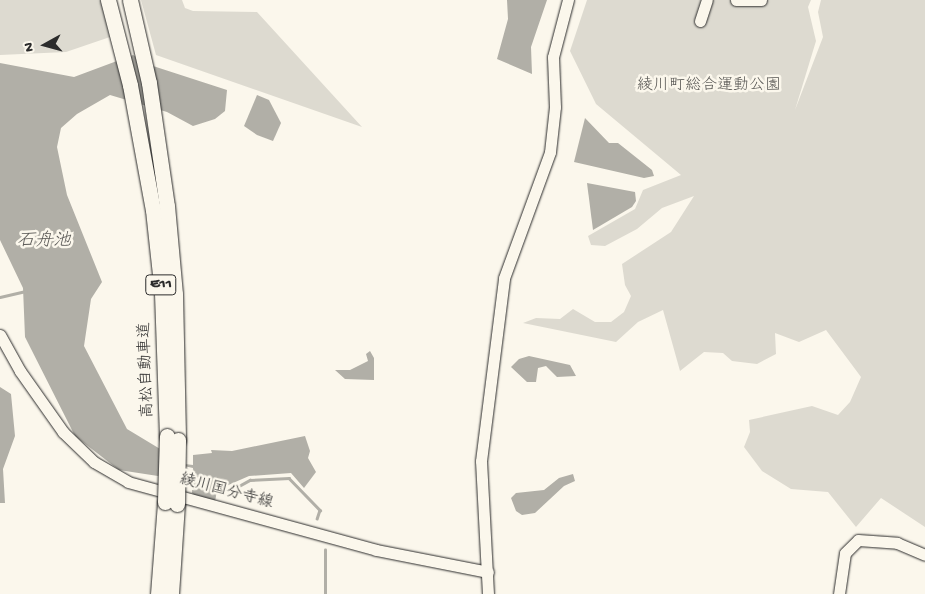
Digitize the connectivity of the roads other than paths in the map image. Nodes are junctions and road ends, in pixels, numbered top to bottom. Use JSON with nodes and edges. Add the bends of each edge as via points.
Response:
{"nodes":[{"id":1,"x":108,"y":0,"type":"edge"},
{"id":2,"x":130,"y":0,"type":"edge"},
{"id":3,"x":568,"y":0,"type":"edge"},
{"id":4,"x":707,"y":0,"type":"edge"},
{"id":5,"x":736,"y":0,"type":"edge"},
{"id":6,"x":761,"y":0,"type":"edge"},
{"id":7,"x":700,"y":21,"type":"dead end"},
{"id":8,"x":0,"y":335,"type":"edge"},
{"id":9,"x":172,"y":438,"type":"junction"},
{"id":10,"x":171,"y":503,"type":"junction"},
{"id":11,"x":925,"y":556,"type":"edge"},
{"id":12,"x":488,"y":572,"type":"junction"},
{"id":13,"x":158,"y":594,"type":"edge"},
{"id":14,"x":171,"y":594,"type":"edge"},
{"id":15,"x":488,"y":594,"type":"edge"},
{"id":16,"x":839,"y":594,"type":"edge"}],
"edges":[{"from":1,"to":9,"type":"highway","name":"高松自動車道","number":"E11","via":[[140,137],[162,293]]},
{"from":2,"to":9,"type":"highway","name":"高松自動車道","number":"E11","via":[[159,143],[174,294]]},
{"from":3,"to":12,"type":"street","via":[[553,57],[555,107],[550,152],[504,278],[481,461]]},
{"from":4,"to":7,"type":"street"},
{"from":5,"to":6,"type":"street"},
{"from":8,"to":12,"type":"street","name":"綾川国分寺線","via":[[20,371],[68,438],[94,462],[128,482],[376,550]]},
{"from":9,"to":10,"type":"highway","name":"高松自動車道","number":"E11","bridge":true},
{"from":10,"to":13,"type":"highway","name":"高松自動車道","number":"E11"},
{"from":10,"to":14,"type":"highway","name":"高松自動車道","number":"E11"},
{"from":11,"to":16,"type":"street","via":[[897,543],[858,540],[845,553]]},
{"from":12,"to":15,"type":"street"}]}
